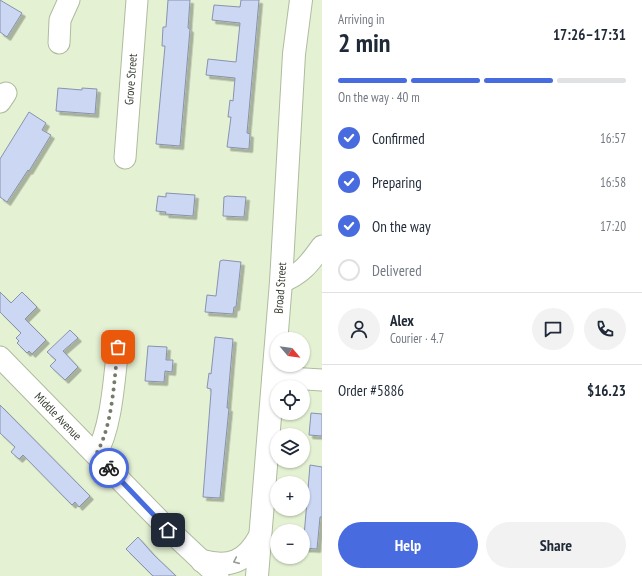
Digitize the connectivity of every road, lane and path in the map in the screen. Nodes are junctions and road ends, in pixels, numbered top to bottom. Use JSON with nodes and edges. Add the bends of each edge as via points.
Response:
{"nodes":[{"id":1,"x":69,"y":0,"type":"edge"},
{"id":2,"x":137,"y":0,"type":"edge"},
{"id":3,"x":300,"y":0,"type":"edge"},
{"id":4,"x":59,"y":43,"type":"dead end"},
{"id":5,"x":124,"y":158,"type":"dead end"},
{"id":6,"x":322,"y":246,"type":"edge"},
{"id":7,"x":281,"y":282,"type":"junction"},
{"id":8,"x":118,"y":347,"type":"dead end"},
{"id":9,"x":0,"y":357,"type":"edge"},
{"id":10,"x":273,"y":378,"type":"junction"},
{"id":11,"x":322,"y":380,"type":"edge"},
{"id":12,"x":96,"y":454,"type":"junction"},
{"id":13,"x":260,"y":536,"type":"junction"},
{"id":14,"x":202,"y":561,"type":"junction"},
{"id":15,"x":218,"y":576,"type":"edge"},
{"id":16,"x":257,"y":576,"type":"edge"}],
"edges":[{"from":1,"to":4,"type":"street","via":[[60,20]]},
{"from":2,"to":5,"type":"street","name":"Grove Street"},
{"from":3,"to":7,"type":"main road","name":"Broad Street","via":[[294,54]]},
{"from":6,"to":7,"type":"street","via":[[301,272]]},
{"from":7,"to":10,"type":"main road","name":"Broad Street"},
{"from":8,"to":12,"type":"street","via":[[104,438]]},
{"from":9,"to":12,"type":"street","name":"Middle Avenue"},
{"from":10,"to":11,"type":"street"},
{"from":10,"to":13,"type":"main road","name":"Broad Street"},
{"from":12,"to":14,"type":"street","name":"Middle Avenue","via":[[168,530]]},
{"from":13,"to":14,"type":"main road","one_way":true,"via":[[250,551],[237,561],[221,564]]},
{"from":13,"to":16,"type":"main road","name":"Broad Street"},
{"from":14,"to":15,"type":"street","name":"Middle Avenue"}]}
